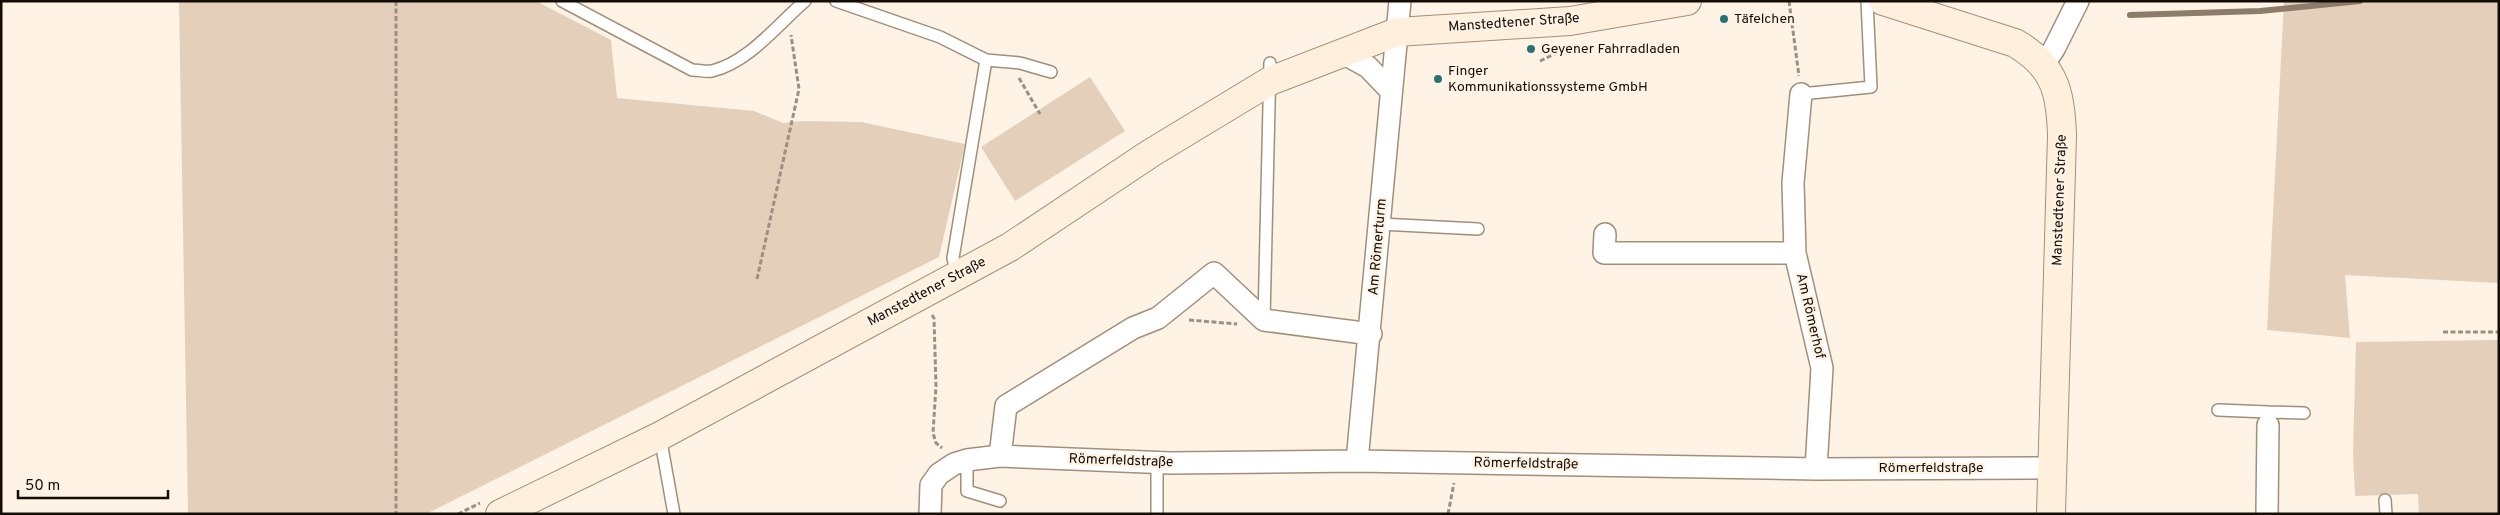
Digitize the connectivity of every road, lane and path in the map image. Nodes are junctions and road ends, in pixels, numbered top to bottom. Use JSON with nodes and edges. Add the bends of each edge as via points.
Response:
{"nodes":[{"id":1,"x":396,"y":1,"type":"edge"},
{"id":2,"x":562,"y":1,"type":"edge"},
{"id":3,"x":805,"y":1,"type":"edge"},
{"id":4,"x":836,"y":1,"type":"edge"},
{"id":5,"x":1400,"y":1,"type":"edge"},
{"id":6,"x":1688,"y":1,"type":"edge"},
{"id":7,"x":1789,"y":1,"type":"edge"},
{"id":8,"x":1867,"y":1,"type":"edge"},
{"id":9,"x":1883,"y":1,"type":"edge"},
{"id":10,"x":2078,"y":1,"type":"edge"},
{"id":11,"x":788,"y":15,"type":"junction"},
{"id":12,"x":1397,"y":32,"type":"junction"},
{"id":13,"x":1563,"y":50,"type":"dead end"},
{"id":14,"x":1343,"y":52,"type":"junction"},
{"id":15,"x":986,"y":60,"type":"junction"},
{"id":16,"x":1540,"y":61,"type":"dead end"},
{"id":17,"x":1010,"y":62,"type":"junction"},
{"id":18,"x":2044,"y":64,"type":"junction"},
{"id":19,"x":1051,"y":72,"type":"dead end"},
{"id":20,"x":1270,"y":72,"type":"junction"},
{"id":21,"x":1391,"y":91,"type":"junction"},
{"id":22,"x":1801,"y":94,"type":"junction"},
{"id":23,"x":1040,"y":114,"type":"dead end"},
{"id":24,"x":1380,"y":224,"type":"junction"},
{"id":25,"x":1478,"y":229,"type":"dead end"},
{"id":26,"x":1605,"y":234,"type":"dead end"},
{"id":27,"x":1795,"y":253,"type":"junction"},
{"id":28,"x":957,"y":276,"type":"junction"},
{"id":29,"x":757,"y":279,"type":"dead end"},
{"id":30,"x":919,"y":297,"type":"junction"},
{"id":31,"x":1158,"y":318,"type":"junction"},
{"id":32,"x":1264,"y":320,"type":"junction"},
{"id":33,"x":2443,"y":332,"type":"dead end"},
{"id":34,"x":2499,"y":332,"type":"edge"},
{"id":35,"x":1371,"y":334,"type":"junction"},
{"id":36,"x":2218,"y":410,"type":"dead end"},
{"id":37,"x":2304,"y":413,"type":"dead end"},
{"id":38,"x":2268,"y":419,"type":"junction"},
{"id":39,"x":660,"y":436,"type":"junction"},
{"id":40,"x":1000,"y":456,"type":"junction"},
{"id":41,"x":1358,"y":461,"type":"junction"},
{"id":42,"x":960,"y":462,"type":"junction"},
{"id":43,"x":1156,"y":463,"type":"junction"},
{"id":44,"x":1458,"y":463,"type":"junction"},
{"id":45,"x":2051,"y":468,"type":"junction"},
{"id":46,"x":1816,"y":469,"type":"junction"},
{"id":47,"x":2385,"y":500,"type":"dead end"},
{"id":48,"x":1000,"y":501,"type":"dead end"},
{"id":49,"x":396,"y":514,"type":"edge"},
{"id":50,"x":500,"y":514,"type":"edge"},
{"id":51,"x":674,"y":514,"type":"edge"},
{"id":52,"x":930,"y":514,"type":"edge"},
{"id":53,"x":1157,"y":514,"type":"edge"},
{"id":54,"x":1448,"y":514,"type":"edge"},
{"id":55,"x":2051,"y":514,"type":"edge"},
{"id":56,"x":2267,"y":514,"type":"edge"},
{"id":57,"x":2386,"y":514,"type":"edge"}],
"edges":[{"from":1,"to":49,"type":"path"},
{"from":2,"to":11,"type":"lane","via":[[692,70],[710,71],[727,65],[747,53]]},
{"from":3,"to":11,"type":"lane"},
{"from":4,"to":15,"type":"lane","via":[[940,37]]},
{"from":5,"to":12,"type":"street","name":"Am Römerturm"},
{"from":6,"to":12,"type":"street","name":"Manstedtener Straße","via":[[1563,21]]},
{"from":7,"to":22,"type":"path"},
{"from":8,"to":22,"type":"lane","via":[[1871,87]]},
{"from":9,"to":18,"type":"street","name":"Manstedtener Straße","via":[[2015,43]]},
{"from":10,"to":18,"type":"street"},
{"from":11,"to":29,"type":"path","via":[[798,89]]},
{"from":12,"to":14,"type":"street","name":"Manstedtener Straße"},
{"from":12,"to":21,"type":"street","name":"Am Römerturm"},
{"from":13,"to":16,"type":"path"},
{"from":14,"to":20,"type":"street","name":"Manstedtener Straße"},
{"from":14,"to":21,"type":"street","via":[[1368,67]]},
{"from":15,"to":17,"type":"lane"},
{"from":15,"to":28,"type":"lane","via":[[953,258]]},
{"from":17,"to":19,"type":"lane"},
{"from":17,"to":23,"type":"path"},
{"from":18,"to":45,"type":"street","name":"Manstedtener Straße","via":[[2055,84],[2061,105],[2062,136]]},
{"from":20,"to":28,"type":"street","name":"Manstedtener Straße","via":[[1010,247]]},
{"from":20,"to":32,"type":"lane"},
{"from":21,"to":24,"type":"street","name":"Am Römerturm"},
{"from":22,"to":27,"type":"street","name":"Am Römerhof","via":[[1793,183]]},
{"from":24,"to":25,"type":"lane"},
{"from":24,"to":35,"type":"street","name":"Am Römerturm"},
{"from":26,"to":27,"type":"street","via":[[1604,253]]},
{"from":27,"to":46,"type":"street","name":"Am Römerhof","via":[[1822,368]]},
{"from":28,"to":30,"type":"street","name":"Manstedtener Straße"},
{"from":30,"to":39,"type":"street","name":"Manstedtener Straße"},
{"from":30,"to":42,"type":"path","via":[[934,318],[936,386],[933,432],[936,442]]},
{"from":31,"to":32,"type":"path","via":[[1258,326]]},
{"from":31,"to":32,"type":"street","via":[[1214,273]]},
{"from":31,"to":40,"type":"street","via":[[1133,328],[1006,406]]},
{"from":32,"to":35,"type":"street"},
{"from":33,"to":34,"type":"path"},
{"from":35,"to":41,"type":"street","name":"Am Römerturm"},
{"from":36,"to":38,"type":"lane"},
{"from":37,"to":38,"type":"lane"},
{"from":38,"to":56,"type":"street"},
{"from":39,"to":50,"type":"street","name":"Manstedtener Straße"},
{"from":39,"to":51,"type":"lane"},
{"from":40,"to":42,"type":"street","name":"Römerfeldstraße"},
{"from":40,"to":43,"type":"street","name":"Römerfeldstraße"},
{"from":41,"to":43,"type":"street","name":"Römerfeldstraße"},
{"from":41,"to":44,"type":"street","name":"Römerfeldstraße"},
{"from":42,"to":48,"type":"lane","via":[[968,491]]},
{"from":42,"to":52,"type":"street","via":[[939,474],[931,485]]},
{"from":43,"to":53,"type":"lane"},
{"from":44,"to":46,"type":"street","name":"Römerfeldstraße"},
{"from":44,"to":54,"type":"path"},
{"from":45,"to":46,"type":"street","name":"Römerfeldstraße"},
{"from":45,"to":55,"type":"street","name":"Manstedtener Straße"},
{"from":47,"to":57,"type":"lane"}]}
